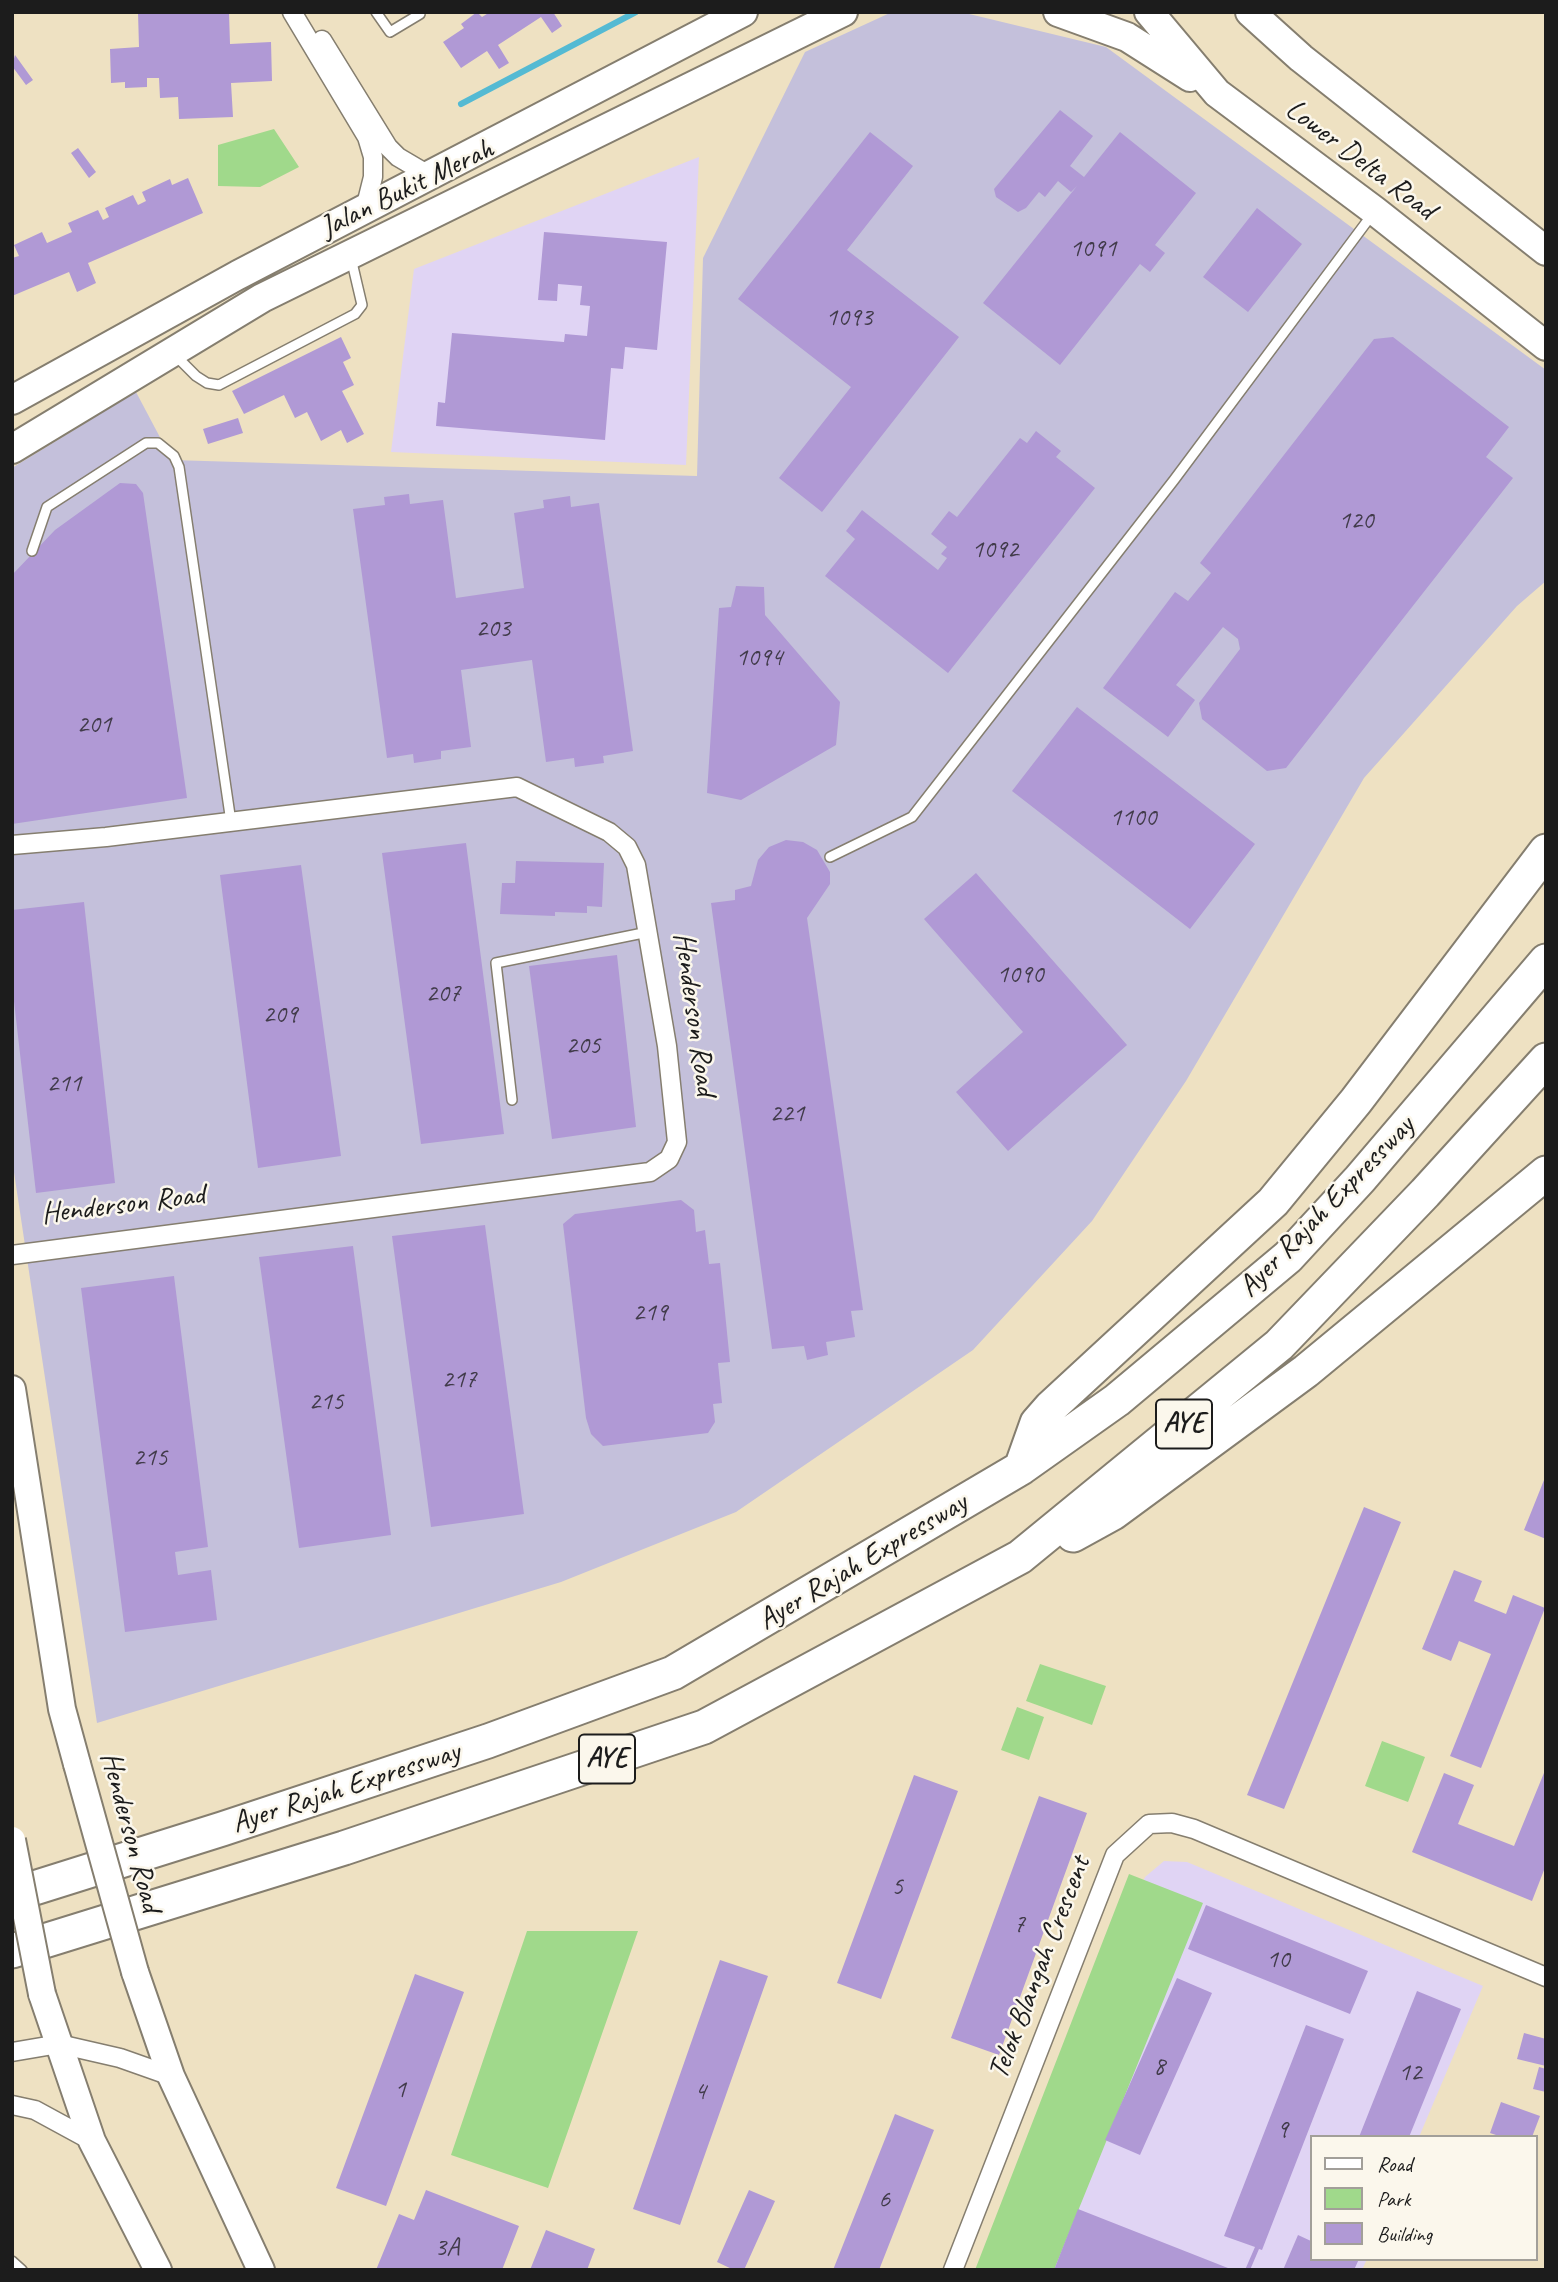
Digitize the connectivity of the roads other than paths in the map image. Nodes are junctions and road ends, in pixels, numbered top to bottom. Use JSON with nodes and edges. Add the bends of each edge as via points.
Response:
{"nodes":[{"id":1,"x":292,"y":12,"type":"edge"},
{"id":2,"x":304,"y":12,"type":"edge"},
{"id":3,"x":376,"y":12,"type":"edge"},
{"id":4,"x":743,"y":12,"type":"edge"},
{"id":5,"x":843,"y":12,"type":"edge"},
{"id":6,"x":1058,"y":12,"type":"edge"},
{"id":7,"x":1149,"y":12,"type":"edge"},
{"id":8,"x":420,"y":14,"type":"edge"},
{"id":9,"x":1260,"y":18,"type":"edge"},
{"id":10,"x":1217,"y":93,"type":"junction"},
{"id":11,"x":432,"y":177,"type":"junction"},
{"id":12,"x":365,"y":209,"type":"junction"},
{"id":13,"x":1375,"y":211,"type":"junction"},
{"id":14,"x":1546,"y":251,"type":"edge"},
{"id":15,"x":349,"y":253,"type":"junction"},
{"id":16,"x":1546,"y":346,"type":"edge"},
{"id":17,"x":170,"y":351,"type":"junction"},
{"id":18,"x":16,"y":396,"type":"edge"},
{"id":19,"x":14,"y":449,"type":"edge"},
{"id":20,"x":32,"y":551,"type":"dead end"},
{"id":21,"x":231,"y":822,"type":"junction"},
{"id":22,"x":12,"y":845,"type":"edge"},
{"id":23,"x":1546,"y":851,"type":"edge"},
{"id":24,"x":830,"y":857,"type":"dead end"},
{"id":25,"x":648,"y":932,"type":"junction"},
{"id":26,"x":1546,"y":961,"type":"edge"},
{"id":27,"x":1546,"y":1060,"type":"edge"},
{"id":28,"x":512,"y":1100,"type":"dead end"},
{"id":29,"x":1546,"y":1173,"type":"edge"},
{"id":30,"x":12,"y":1255,"type":"edge"},
{"id":31,"x":12,"y":1389,"type":"edge"},
{"id":32,"x":1021,"y":1468,"type":"junction"},
{"id":33,"x":1020,"y":1557,"type":"junction"},
{"id":34,"x":12,"y":1840,"type":"edge"},
{"id":35,"x":12,"y":1895,"type":"edge"},
{"id":36,"x":12,"y":1951,"type":"edge"},
{"id":37,"x":1546,"y":1977,"type":"edge"},
{"id":38,"x":59,"y":2044,"type":"junction"},
{"id":39,"x":12,"y":2052,"type":"edge"},
{"id":40,"x":171,"y":2076,"type":"junction"},
{"id":41,"x":12,"y":2105,"type":"edge"},
{"id":42,"x":92,"y":2141,"type":"junction"},
{"id":43,"x":12,"y":2261,"type":"edge"},
{"id":44,"x":22,"y":2270,"type":"edge"},
{"id":45,"x":158,"y":2270,"type":"edge"},
{"id":46,"x":261,"y":2270,"type":"edge"},
{"id":47,"x":953,"y":2270,"type":"edge"}],
"edges":[{"from":1,"to":12,"type":"street","via":[[366,137],[373,177]]},
{"from":2,"to":11,"type":"street","via":[[388,147]]},
{"from":3,"to":8,"type":"lane","via":[[390,33]]},
{"from":4,"to":11,"type":"main road","name":"Jalan Bukit Merah"},
{"from":5,"to":15,"type":"main road","name":"Jalan Bukit Merah"},
{"from":6,"to":10,"type":"main road","via":[[1127,37]]},
{"from":7,"to":10,"type":"main road","name":"Lower Delta Road"},
{"from":9,"to":14,"type":"main road","name":"Lower Delta Road"},
{"from":10,"to":13,"type":"main road","name":"Lower Delta Road"},
{"from":11,"to":12,"type":"main road","name":"Jalan Bukit Merah"},
{"from":12,"to":18,"type":"main road","name":"Jalan Bukit Merah"},
{"from":13,"to":16,"type":"main road","name":"Lower Delta Road"},
{"from":13,"to":24,"type":"lane","via":[[1174,480],[912,817]]},
{"from":15,"to":17,"type":"main road","name":"Jalan Bukit Merah"},
{"from":15,"to":17,"type":"lane","via":[[362,305],[355,314],[219,385],[196,376]]},
{"from":17,"to":19,"type":"main road","name":"Jalan Bukit Merah"},
{"from":20,"to":21,"type":"lane","via":[[47,507],[146,443],[158,443],[174,456],[180,467]]},
{"from":21,"to":22,"type":"street","name":"Henderson Road"},
{"from":21,"to":25,"type":"street","name":"Henderson Road","via":[[517,787],[609,832],[627,847],[636,865]]},
{"from":23,"to":32,"type":"highway","via":[[1356,1101],[1273,1202],[1051,1407],[1037,1423]]},
{"from":25,"to":28,"type":"lane","via":[[496,963]]},
{"from":25,"to":30,"type":"street","name":"Henderson Road","via":[[677,1142],[669,1159],[650,1172]]},
{"from":26,"to":32,"type":"highway","name":"Ayer Rajah Expressway","number":"AYE","via":[[1360,1180],[1288,1256],[1117,1400]]},
{"from":27,"to":33,"type":"highway","name":"Ayer Rajah Expressway","number":"AYE","via":[[1279,1345]]},
{"from":29,"to":33,"type":"highway","via":[[1307,1371],[1124,1506],[1046,1549]]},
{"from":31,"to":40,"type":"main road","name":"Henderson Road","bridge":true,"via":[[62,1709],[135,1972]]},
{"from":32,"to":35,"type":"highway","name":"Ayer Rajah Expressway","number":"AYE","via":[[673,1673],[488,1741]]},
{"from":33,"to":36,"type":"highway","name":"Ayer Rajah Expressway","number":"AYE","via":[[704,1727],[344,1848]]},
{"from":34,"to":38,"type":"main road","bridge":true,"via":[[42,1994]]},
{"from":37,"to":47,"type":"street","name":"Telok Blangah Crescent","via":[[1194,1829],[1149,1824],[1115,1855]]},
{"from":38,"to":39,"type":"street"},
{"from":38,"to":40,"type":"street"},
{"from":38,"to":42,"type":"main road"},
{"from":40,"to":46,"type":"main road","name":"Henderson Road"},
{"from":41,"to":42,"type":"street","via":[[35,2110]]},
{"from":42,"to":45,"type":"main road"},
{"from":43,"to":44,"type":"lane"}]}
